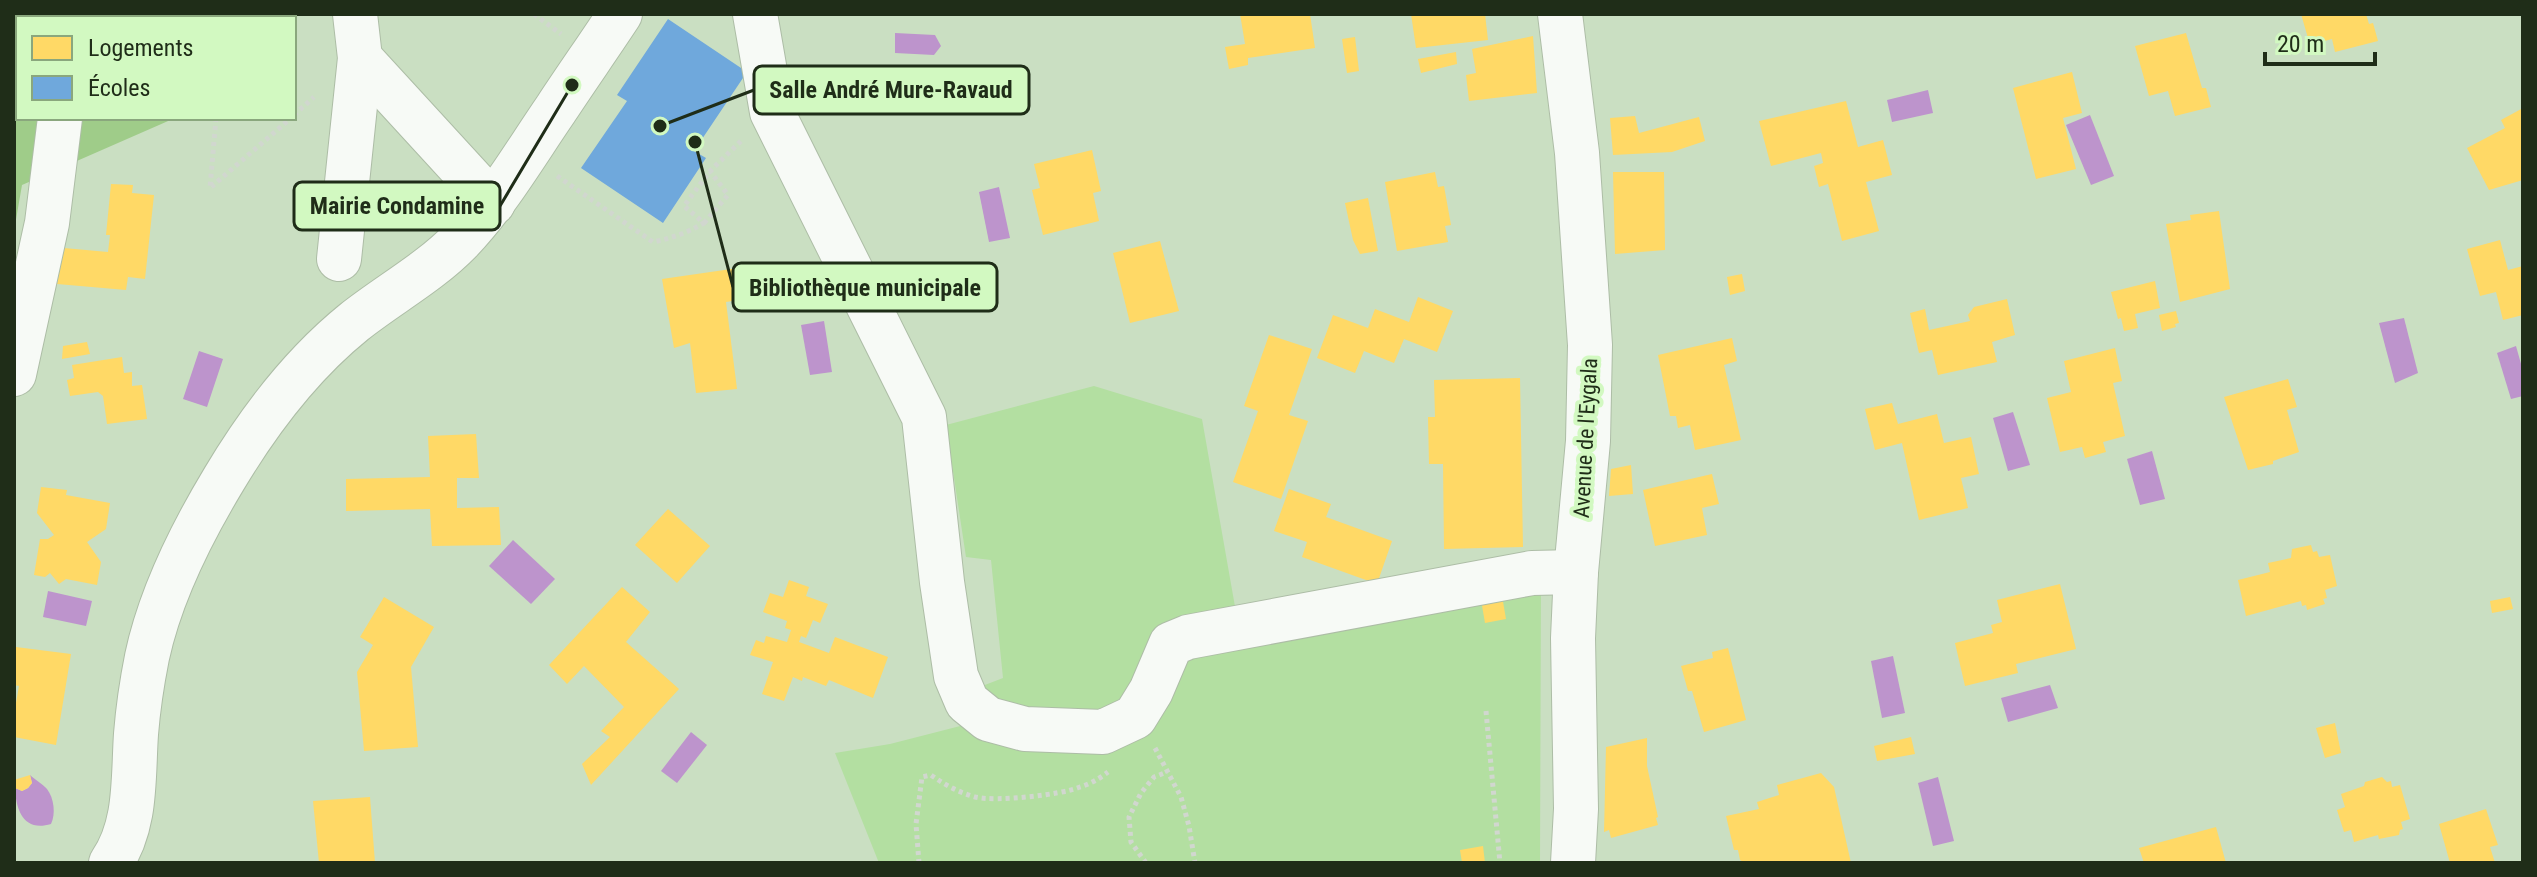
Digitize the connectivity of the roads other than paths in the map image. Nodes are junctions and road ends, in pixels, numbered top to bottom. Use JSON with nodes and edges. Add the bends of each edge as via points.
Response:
{"nodes":[{"id":1,"x":355,"y":14,"type":"edge"},
{"id":2,"x":620,"y":14,"type":"edge"},
{"id":3,"x":755,"y":14,"type":"edge"},
{"id":4,"x":1560,"y":14,"type":"edge"},
{"id":5,"x":360,"y":58,"type":"junction"},
{"id":6,"x":60,"y":120,"type":"edge"},
{"id":7,"x":493,"y":203,"type":"junction"},
{"id":8,"x":339,"y":259,"type":"dead end"},
{"id":9,"x":14,"y":374,"type":"edge"},
{"id":10,"x":1576,"y":572,"type":"junction"},
{"id":11,"x":111,"y":863,"type":"edge"},
{"id":12,"x":1573,"y":863,"type":"edge"}],
"edges":[{"from":1,"to":5,"type":"street"},
{"from":2,"to":7,"type":"street"},
{"from":3,"to":10,"type":"street","via":[[772,112],[924,417],[956,676],[967,702],[988,719],[1025,729],[1103,732],[1135,717],[1171,644],[1188,637],[1532,573]]},
{"from":4,"to":10,"type":"street","name":"Avenue de l'Eygala","via":[[1577,153],[1590,345]]},
{"from":5,"to":7,"type":"street"},
{"from":5,"to":8,"type":"street"},
{"from":6,"to":9,"type":"street","via":[[47,223]]},
{"from":7,"to":11,"type":"street","via":[[459,243],[315,356],[225,478],[168,589],[148,654],[128,827]]},
{"from":10,"to":12,"type":"street","name":"Avenue de l'Eygala"}]}
